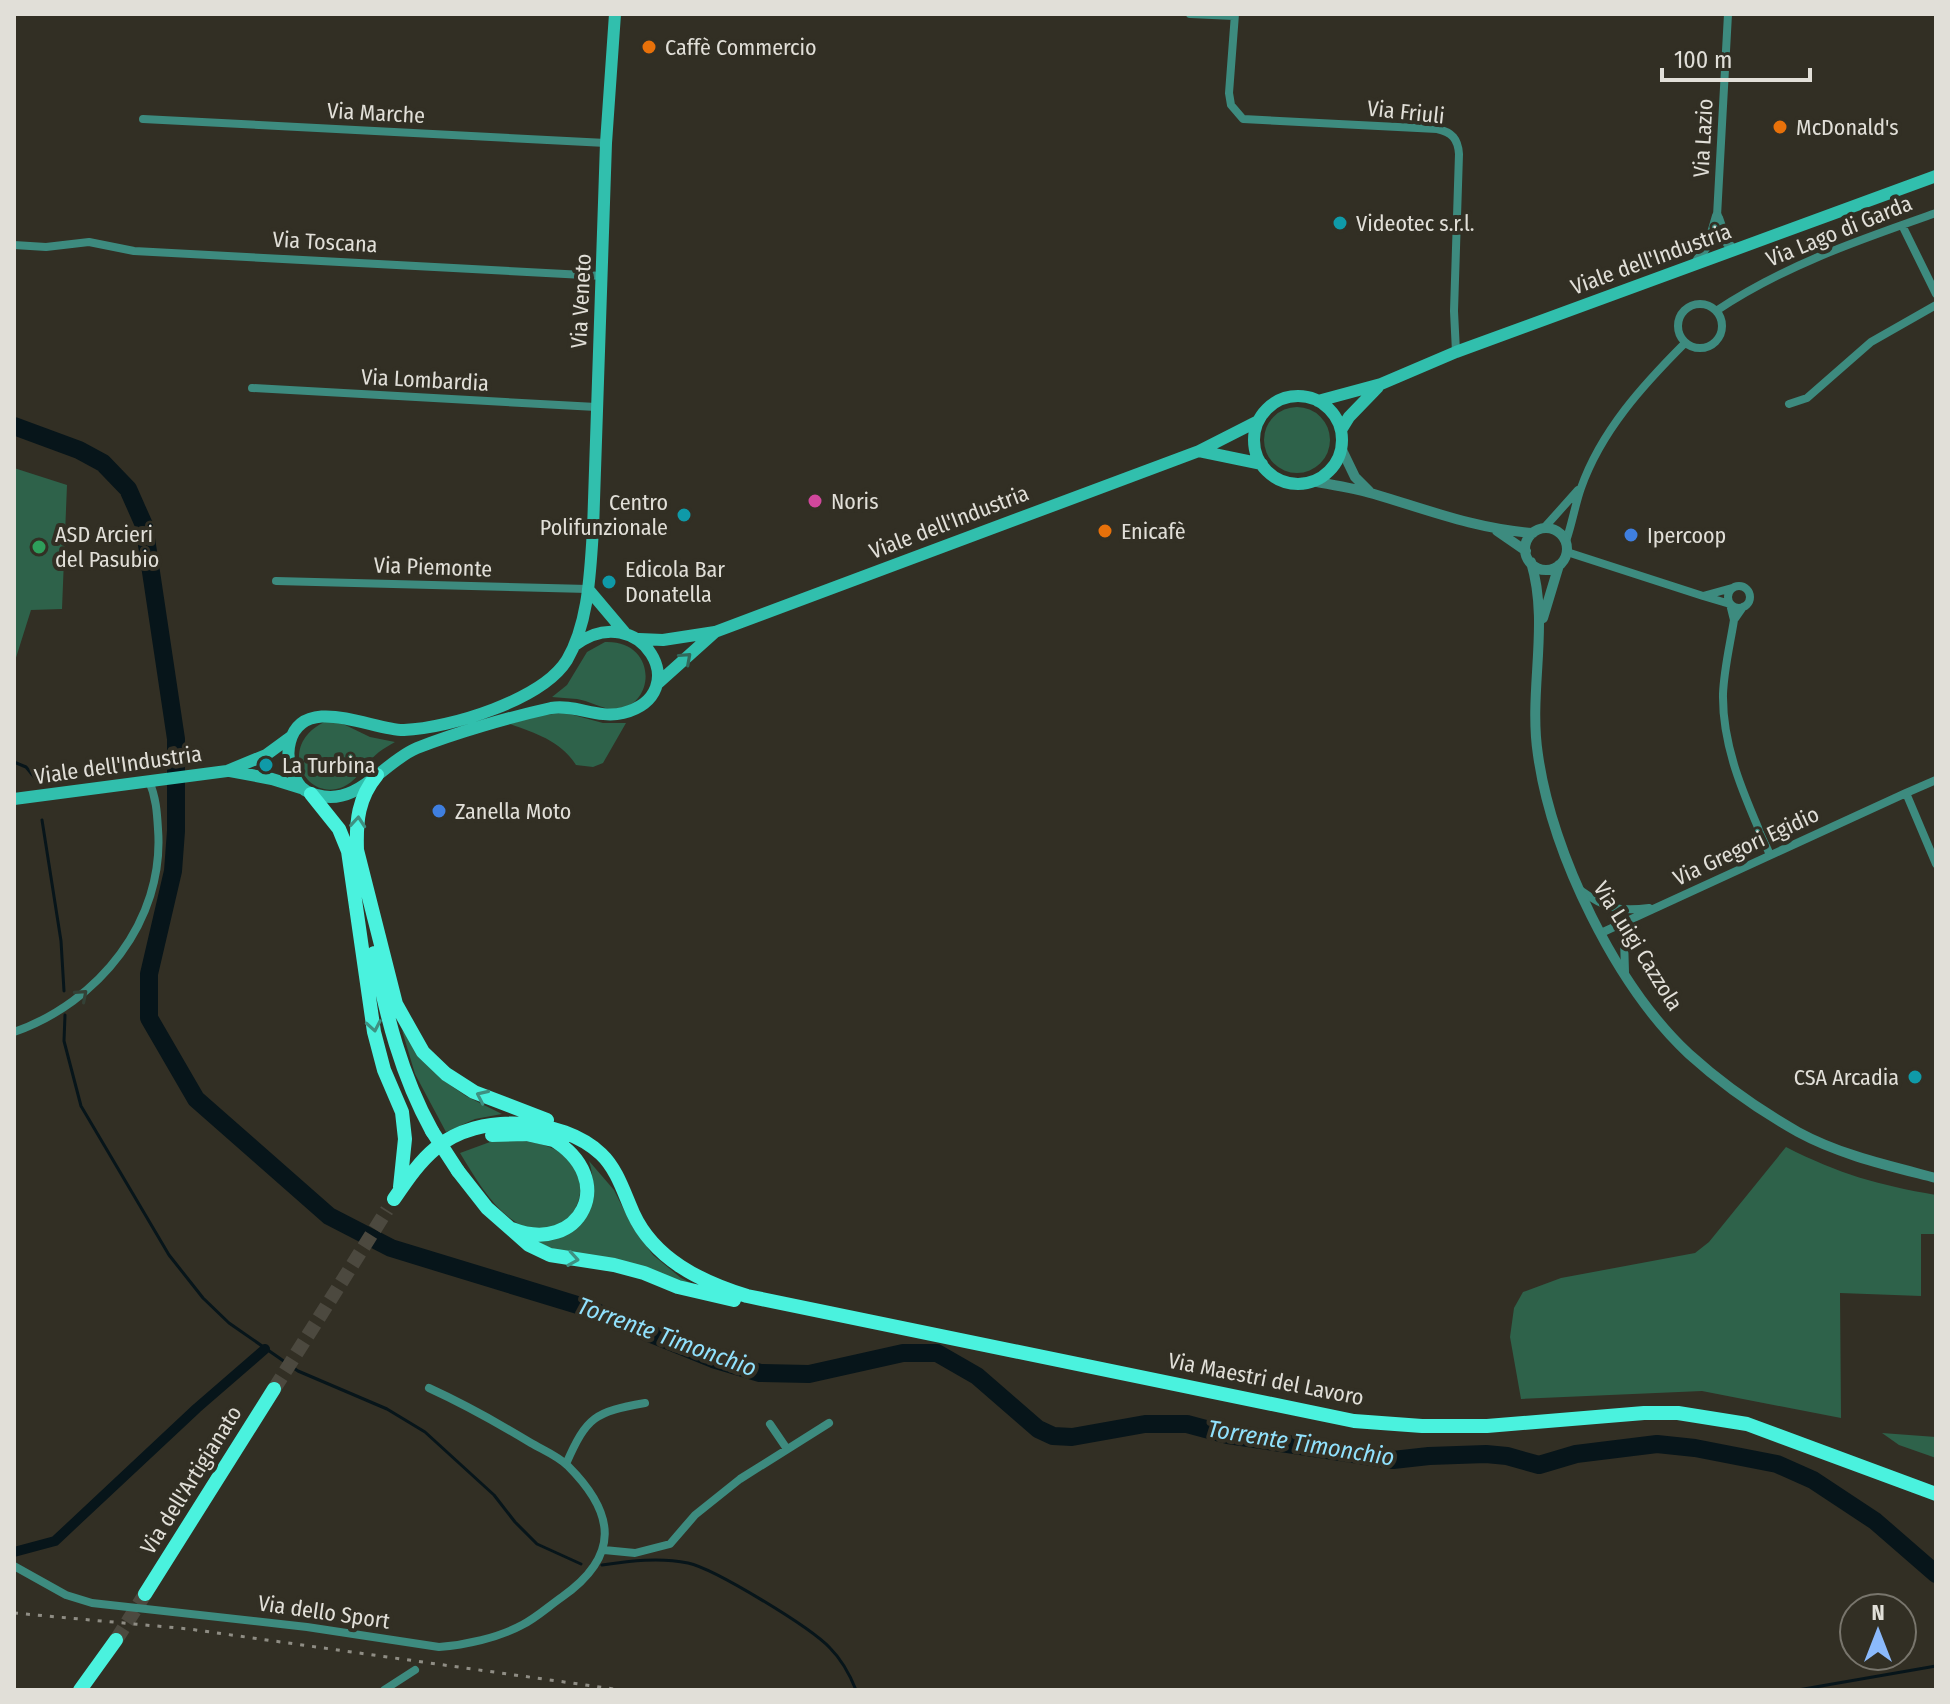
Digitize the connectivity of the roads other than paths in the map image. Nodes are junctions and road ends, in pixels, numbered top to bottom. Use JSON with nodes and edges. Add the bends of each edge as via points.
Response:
{"nodes":[{"id":1,"x":615,"y":14,"type":"edge"},
{"id":2,"x":1190,"y":14,"type":"edge"},
{"id":3,"x":1728,"y":14,"type":"edge"},
{"id":4,"x":1234,"y":15,"type":"edge"},
{"id":5,"x":143,"y":119,"type":"dead end"},
{"id":6,"x":606,"y":143,"type":"junction"},
{"id":7,"x":1936,"y":176,"type":"edge"},
{"id":8,"x":1936,"y":213,"type":"edge"},
{"id":9,"x":1717,"y":216,"type":"junction"},
{"id":10,"x":1902,"y":225,"type":"junction"},
{"id":11,"x":14,"y":245,"type":"edge"},
{"id":12,"x":1733,"y":250,"type":"junction"},
{"id":13,"x":1696,"y":263,"type":"junction"},
{"id":14,"x":603,"y":276,"type":"junction"},
{"id":15,"x":1936,"y":294,"type":"edge"},
{"id":16,"x":1936,"y":305,"type":"edge"},
{"id":17,"x":1716,"y":311,"type":"junction"},
{"id":18,"x":1685,"y":343,"type":"junction"},
{"id":19,"x":1456,"y":352,"type":"junction"},
{"id":20,"x":1381,"y":384,"type":"junction"},
{"id":21,"x":252,"y":388,"type":"dead end"},
{"id":22,"x":1318,"y":401,"type":"junction"},
{"id":23,"x":1789,"y":404,"type":"dead end"},
{"id":24,"x":596,"y":407,"type":"junction"},
{"id":25,"x":1258,"y":421,"type":"junction"},
{"id":26,"x":1341,"y":430,"type":"junction"},
{"id":27,"x":1341,"y":448,"type":"junction"},
{"id":28,"x":1199,"y":451,"type":"junction"},
{"id":29,"x":1262,"y":464,"type":"junction"},
{"id":30,"x":1312,"y":481,"type":"junction"},
{"id":31,"x":1582,"y":487,"type":"junction"},
{"id":32,"x":1371,"y":493,"type":"junction"},
{"id":33,"x":1544,"y":528,"type":"junction"},
{"id":34,"x":1495,"y":530,"type":"junction"},
{"id":35,"x":1533,"y":533,"type":"junction"},
{"id":36,"x":1566,"y":547,"type":"junction"},
{"id":37,"x":1526,"y":551,"type":"junction"},
{"id":38,"x":1531,"y":562,"type":"junction"},
{"id":39,"x":1559,"y":565,"type":"junction"},
{"id":40,"x":276,"y":581,"type":"dead end"},
{"id":41,"x":1732,"y":588,"type":"junction"},
{"id":42,"x":588,"y":589,"type":"junction"},
{"id":43,"x":1703,"y":596,"type":"junction"},
{"id":44,"x":1730,"y":604,"type":"junction"},
{"id":45,"x":1743,"y":607,"type":"junction"},
{"id":46,"x":1734,"y":620,"type":"junction"},
{"id":47,"x":1541,"y":623,"type":"junction"},
{"id":48,"x":715,"y":632,"type":"junction"},
{"id":49,"x":626,"y":634,"type":"junction"},
{"id":50,"x":639,"y":639,"type":"junction"},
{"id":51,"x":575,"y":645,"type":"junction"},
{"id":52,"x":657,"y":684,"type":"junction"},
{"id":53,"x":292,"y":736,"type":"junction"},
{"id":54,"x":227,"y":771,"type":"junction"},
{"id":55,"x":377,"y":775,"type":"junction"},
{"id":56,"x":153,"y":780,"type":"junction"},
{"id":57,"x":1936,"y":780,"type":"edge"},
{"id":58,"x":306,"y":791,"type":"junction"},
{"id":59,"x":1906,"y":793,"type":"junction"},
{"id":60,"x":14,"y":799,"type":"edge"},
{"id":61,"x":352,"y":850,"type":"junction"},
{"id":62,"x":1770,"y":855,"type":"junction"},
{"id":63,"x":1936,"y":864,"type":"edge"},
{"id":64,"x":1578,"y":889,"type":"junction"},
{"id":65,"x":1657,"y":907,"type":"junction"},
{"id":66,"x":1634,"y":918,"type":"junction"},
{"id":67,"x":1601,"y":933,"type":"junction"},
{"id":68,"x":1625,"y":972,"type":"junction"},
{"id":69,"x":14,"y":1032,"type":"edge"},
{"id":70,"x":548,"y":1137,"type":"junction"},
{"id":71,"x":601,"y":1154,"type":"junction"},
{"id":72,"x":1936,"y":1178,"type":"edge"},
{"id":73,"x":626,"y":1195,"type":"junction"},
{"id":74,"x":394,"y":1200,"type":"junction"},
{"id":75,"x":504,"y":1226,"type":"junction"},
{"id":76,"x":849,"y":1316,"type":"junction"},
{"id":77,"x":429,"y":1388,"type":"dead end"},
{"id":78,"x":274,"y":1389,"type":"tunnel mouth"},
{"id":79,"x":645,"y":1403,"type":"dead end"},
{"id":80,"x":829,"y":1423,"type":"dead end"},
{"id":81,"x":770,"y":1424,"type":"dead end"},
{"id":82,"x":787,"y":1449,"type":"junction"},
{"id":83,"x":566,"y":1464,"type":"junction"},
{"id":84,"x":1936,"y":1494,"type":"edge"},
{"id":85,"x":602,"y":1554,"type":"junction"},
{"id":86,"x":14,"y":1566,"type":"edge"},
{"id":87,"x":145,"y":1594,"type":"tunnel mouth"},
{"id":88,"x":116,"y":1640,"type":"tunnel mouth"},
{"id":89,"x":415,"y":1670,"type":"dead end"},
{"id":90,"x":80,"y":1690,"type":"edge"},
{"id":91,"x":384,"y":1690,"type":"edge"}],
"edges":[{"from":1,"to":6,"type":"main road","name":"Via Veneto"},
{"from":2,"to":4,"type":"street"},
{"from":3,"to":9,"type":"street","name":"Via Lazio"},
{"from":4,"to":19,"type":"street","name":"Via Friuli","via":[[1229,93],[1243,119],[1437,129],[1455,138]]},
{"from":5,"to":6,"type":"street","name":"Via Marche"},
{"from":6,"to":14,"type":"main road","name":"Via Veneto"},
{"from":7,"to":12,"type":"main road","name":"Viale dell'Industria"},
{"from":8,"to":10,"type":"street","name":"Via Lago di Garda"},
{"from":9,"to":12,"type":"street"},
{"from":9,"to":13,"type":"street"},
{"from":10,"to":15,"type":"street"},
{"from":10,"to":17,"type":"street","name":"Via Lago di Garda","via":[[1784,270]]},
{"from":11,"to":14,"type":"street","name":"Via Toscana","via":[[89,242],[134,251]]},
{"from":12,"to":13,"type":"main road","name":"Viale dell'Industria"},
{"from":13,"to":19,"type":"main road","name":"Viale dell'Industria"},
{"from":14,"to":24,"type":"main road","name":"Via Veneto"},
{"from":16,"to":23,"type":"street","via":[[1871,342],[1807,398]]},
{"from":17,"to":18,"type":"street","via":[[1722,329],[1717,341],[1704,348]]},
{"from":17,"to":18,"type":"street","via":[[1704,304],[1683,311],[1678,331]]},
{"from":18,"to":31,"type":"street","via":[[1646,382],[1608,433]]},
{"from":19,"to":20,"type":"main road","name":"Viale dell'Industria"},
{"from":20,"to":22,"type":"main road","name":"Viale dell'Industria"},
{"from":20,"to":26,"type":"main road","name":"Viale dell'Industria"},
{"from":21,"to":24,"type":"street","name":"Via Lombardia"},
{"from":22,"to":25,"type":"main road","name":"Viale dell'Industria","via":[[1284,399]]},
{"from":22,"to":26,"type":"main road"},
{"from":24,"to":42,"type":"main road","name":"Via Veneto"},
{"from":25,"to":28,"type":"main road","name":"Viale dell'Industria"},
{"from":25,"to":29,"type":"main road","via":[[1255,451]]},
{"from":26,"to":27,"type":"main road"},
{"from":27,"to":30,"type":"main road","via":[[1331,469]]},
{"from":27,"to":32,"type":"street","via":[[1355,477]]},
{"from":28,"to":29,"type":"main road"},
{"from":28,"to":48,"type":"main road","name":"Viale dell'Industria"},
{"from":29,"to":30,"type":"main road","via":[[1290,483]]},
{"from":30,"to":32,"type":"street"},
{"from":31,"to":33,"type":"street"},
{"from":31,"to":36,"type":"street"},
{"from":32,"to":34,"type":"street"},
{"from":33,"to":35,"type":"street"},
{"from":33,"to":36,"type":"street","via":[[1559,532]]},
{"from":34,"to":35,"type":"street"},
{"from":34,"to":37,"type":"street"},
{"from":35,"to":37,"type":"street"},
{"from":36,"to":39,"type":"street"},
{"from":36,"to":43,"type":"street"},
{"from":37,"to":38,"type":"street"},
{"from":38,"to":39,"type":"street","via":[[1547,569]]},
{"from":38,"to":47,"type":"street","name":"Via Luigi Cazzola"},
{"from":39,"to":47,"type":"street","name":"Via Luigi Cazzola"},
{"from":40,"to":42,"type":"street","name":"Via Piemonte"},
{"from":41,"to":43,"type":"street"},
{"from":41,"to":44,"type":"street"},
{"from":41,"to":45,"type":"street","via":[[1749,591]]},
{"from":42,"to":49,"type":"main road"},
{"from":42,"to":51,"type":"main road","name":"Via Veneto"},
{"from":43,"to":44,"type":"street"},
{"from":44,"to":45,"type":"street"},
{"from":44,"to":46,"type":"street"},
{"from":45,"to":46,"type":"street"},
{"from":46,"to":62,"type":"street","via":[[1723,696],[1726,726],[1744,796]]},
{"from":47,"to":64,"type":"street","name":"Via Luigi Cazzola","via":[[1538,753],[1554,825]]},
{"from":48,"to":50,"type":"main road","name":"Viale dell'Industria"},
{"from":52,"to":48,"type":"main road","name":"Viale dell'Industria","one_way":true},
{"from":49,"to":50,"type":"main road","name":"Viale dell'Industria"},
{"from":49,"to":51,"type":"main road","name":"Viale dell'Industria","via":[[598,633]]},
{"from":50,"to":52,"type":"main road","via":[[656,659]]},
{"from":51,"to":53,"type":"main road","name":"Viale dell'Industria","via":[[544,684],[487,711],[407,730],[328,716],[309,721]]},
{"from":52,"to":55,"type":"main road","name":"Viale dell'Industria","via":[[641,706],[628,711],[605,715],[566,707],[545,709],[421,747]]},
{"from":53,"to":54,"type":"main road","name":"Viale dell'Industria","via":[[266,755]]},
{"from":53,"to":58,"type":"main road","via":[[289,760]]},
{"from":54,"to":56,"type":"main road","name":"Viale dell'Industria"},
{"from":54,"to":58,"type":"main road","name":"Viale dell'Industria"},
{"from":55,"to":58,"type":"main road","name":"Viale dell'Industria","via":[[340,797]]},
{"from":61,"to":55,"type":"highway","one_way":true,"via":[[359,809]]},
{"from":56,"to":60,"type":"main road","name":"Viale dell'Industria"},
{"from":69,"to":56,"type":"street","one_way":true,"via":[[79,998],[138,927],[159,858]]},
{"from":57,"to":59,"type":"street","name":"Via Gregori Egidio"},
{"from":58,"to":61,"type":"highway"},
{"from":59,"to":62,"type":"street","name":"Via Gregori Egidio"},
{"from":59,"to":63,"type":"street"},
{"from":71,"to":61,"type":"highway","one_way":true,"via":[[563,1125],[474,1092],[423,1052],[396,1004]]},
{"from":61,"to":74,"type":"highway","one_way":true,"via":[[374,1032],[402,1112],[405,1139]]},
{"from":61,"to":75,"type":"highway","bridge":true,"via":[[382,994],[408,1083],[458,1171]]},
{"from":62,"to":65,"type":"street","name":"Via Gregori Egidio"},
{"from":64,"to":65,"type":"street","via":[[1621,911]]},
{"from":64,"to":67,"type":"street","name":"Via Luigi Cazzola"},
{"from":65,"to":66,"type":"street","name":"Via Gregori Egidio"},
{"from":66,"to":67,"type":"street","name":"Via Gregori Egidio"},
{"from":66,"to":68,"type":"street","via":[[1624,938]]},
{"from":67,"to":68,"type":"street","name":"Via Luigi Cazzola"},
{"from":68,"to":72,"type":"street","name":"Via Luigi Cazzola","via":[[1690,1055],[1748,1099],[1800,1133],[1869,1161]]},
{"from":70,"to":73,"type":"highway","via":[[587,1154]]},
{"from":70,"to":74,"type":"highway","via":[[476,1137],[433,1162]]},
{"from":70,"to":75,"type":"highway","via":[[568,1149],[586,1175],[589,1190],[583,1210],[557,1232],[537,1235]]},
{"from":71,"to":73,"type":"highway"},
{"from":71,"to":74,"type":"highway","via":[[546,1126],[474,1128],[439,1145]]},
{"from":73,"to":76,"type":"highway","name":"Via Maestri del Lavoro","via":[[634,1216],[660,1251],[698,1278],[747,1296]]},
{"from":75,"to":76,"type":"highway","one_way":true,"via":[[550,1255],[614,1265],[718,1297]]},
{"from":76,"to":84,"type":"highway","name":"Via Maestri del Lavoro","via":[[1354,1421],[1487,1426],[1644,1413],[1713,1417],[1747,1424]]},
{"from":77,"to":83,"type":"street"},
{"from":78,"to":87,"type":"highway","name":"Via dell'Artigianato"},
{"from":79,"to":83,"type":"street","via":[[606,1410],[587,1426]]},
{"from":80,"to":82,"type":"street"},
{"from":81,"to":82,"type":"street"},
{"from":82,"to":85,"type":"street","via":[[713,1500],[670,1544]]},
{"from":83,"to":85,"type":"street","via":[[591,1494],[605,1522]]},
{"from":85,"to":86,"type":"street","name":"Via dello Sport","via":[[571,1590],[521,1626],[439,1647],[92,1603]]},
{"from":88,"to":90,"type":"highway"},
{"from":89,"to":91,"type":"street"}]}
